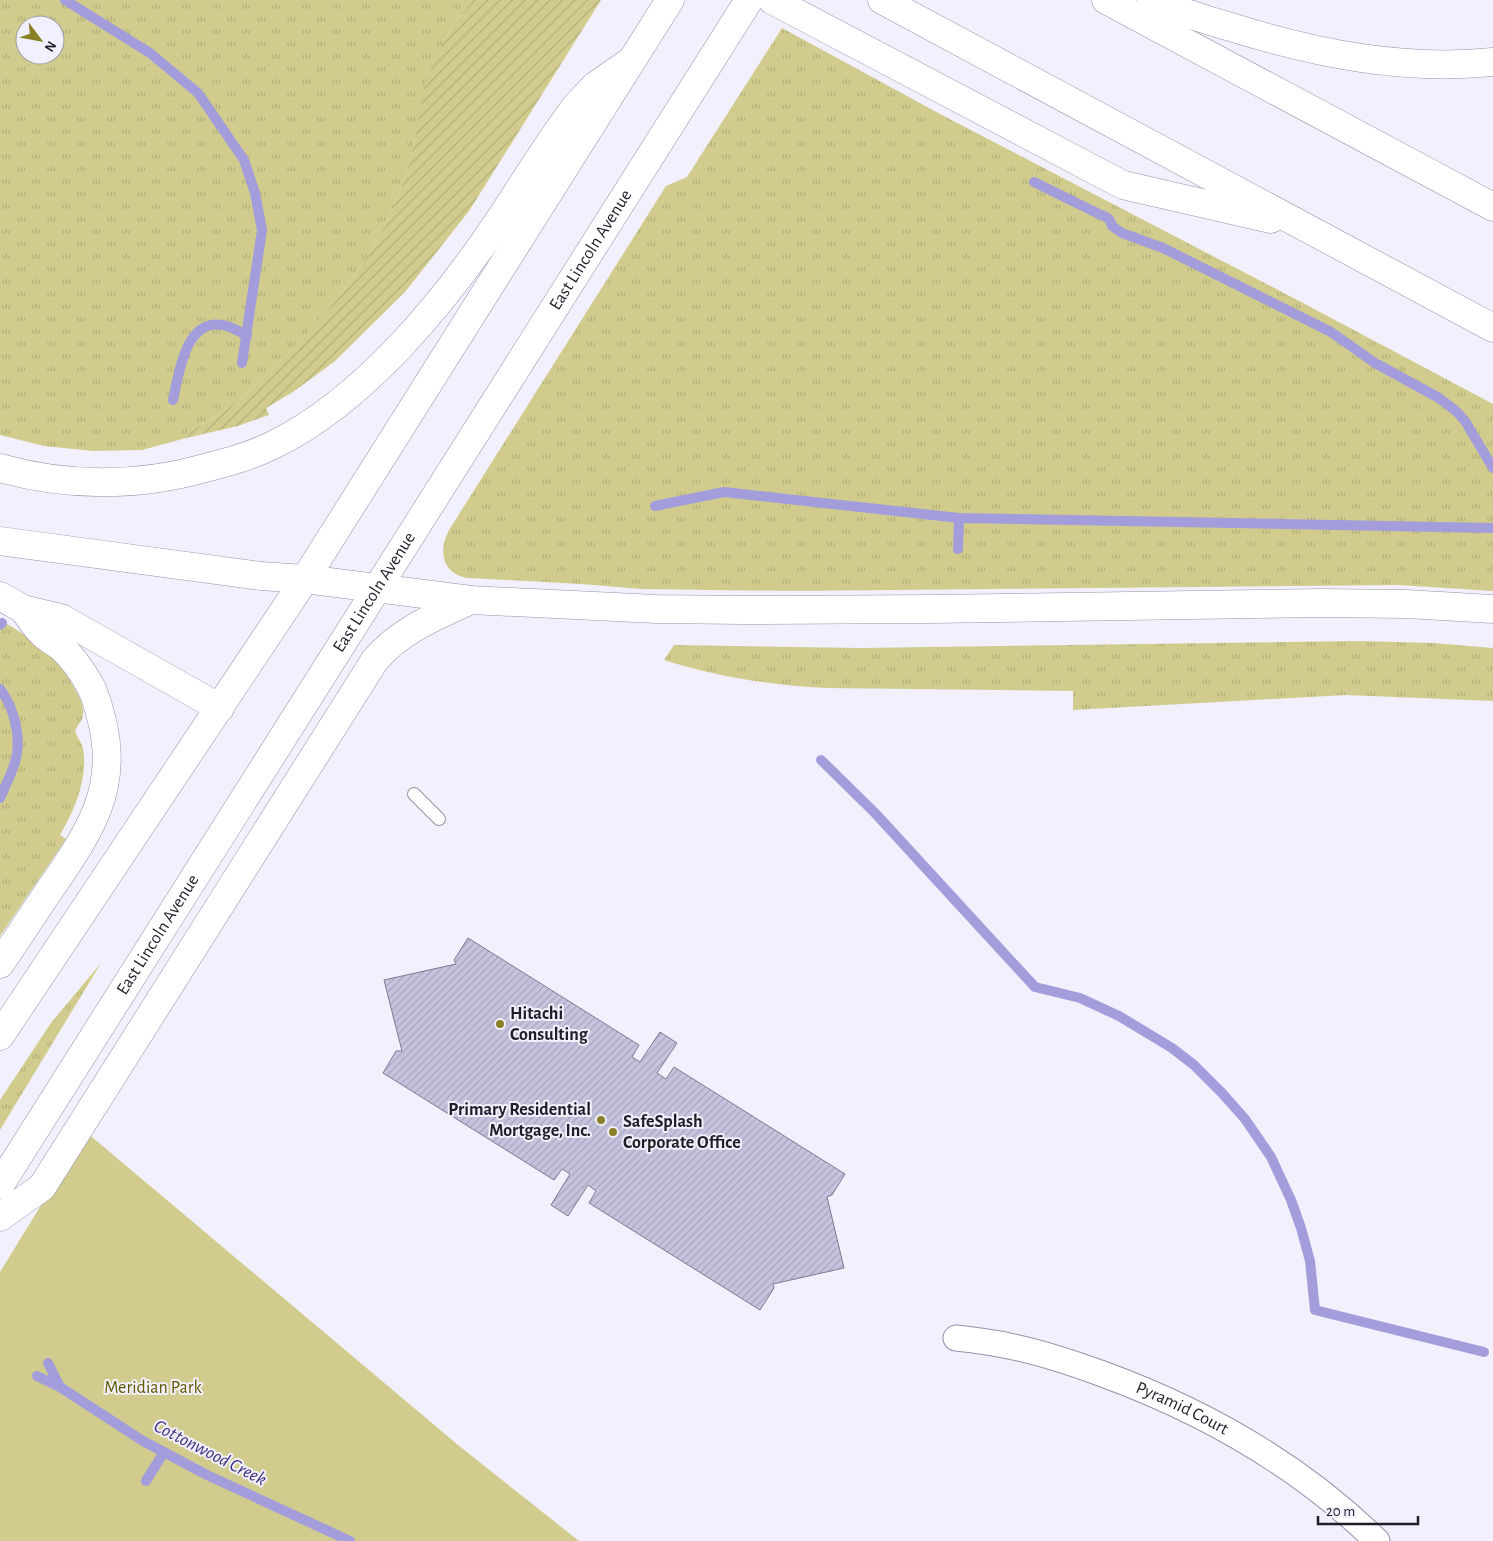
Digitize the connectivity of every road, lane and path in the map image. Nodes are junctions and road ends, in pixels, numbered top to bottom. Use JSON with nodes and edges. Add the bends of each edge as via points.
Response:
{"nodes":[{"id":1,"x":670,"y":0,"type":"edge"},
{"id":2,"x":749,"y":0,"type":"edge"},
{"id":3,"x":772,"y":0,"type":"edge"},
{"id":4,"x":882,"y":0,"type":"edge"},
{"id":5,"x":1106,"y":0,"type":"edge"},
{"id":6,"x":1151,"y":0,"type":"edge"},
{"id":7,"x":631,"y":61,"type":"junction"},
{"id":8,"x":1493,"y":62,"type":"edge"},
{"id":9,"x":1493,"y":207,"type":"edge"},
{"id":10,"x":1306,"y":228,"type":"junction"},
{"id":11,"x":1493,"y":328,"type":"edge"},
{"id":12,"x":0,"y":468,"type":"edge"},
{"id":13,"x":0,"y":540,"type":"edge"},
{"id":14,"x":305,"y":579,"type":"junction"},
{"id":15,"x":376,"y":589,"type":"junction"},
{"id":16,"x":471,"y":600,"type":"junction"},
{"id":17,"x":12,"y":602,"type":"edge"},
{"id":18,"x":1493,"y":609,"type":"edge"},
{"id":19,"x":220,"y":708,"type":"junction"},
{"id":20,"x":414,"y":794,"type":"dead end"},
{"id":21,"x":439,"y":819,"type":"dead end"},
{"id":22,"x":0,"y":964,"type":"edge"},
{"id":23,"x":0,"y":1036,"type":"edge"},
{"id":24,"x":0,"y":1185,"type":"edge"},
{"id":25,"x":0,"y":1217,"type":"edge"},
{"id":26,"x":956,"y":1338,"type":"dead end"},
{"id":27,"x":1377,"y":1541,"type":"edge"}],
"edges":[{"from":1,"to":7,"type":"main road"},
{"from":2,"to":15,"type":"main road","name":"East Lincoln Avenue"},
{"from":3,"to":10,"type":"main road","via":[[1123,185]]},
{"from":4,"to":10,"type":"main road"},
{"from":5,"to":9,"type":"main road"},
{"from":6,"to":8,"type":"main road","via":[[1318,52],[1417,65],[1462,66]]},
{"from":7,"to":12,"type":"main road","via":[[595,86],[576,106],[482,245],[410,335],[356,389],[304,426],[274,445],[246,456],[157,479],[82,482]]},
{"from":7,"to":14,"type":"main road"},
{"from":10,"to":11,"type":"main road"},
{"from":13,"to":14,"type":"main road","via":[[261,576]]},
{"from":14,"to":15,"type":"main road"},
{"from":14,"to":19,"type":"main road"},
{"from":15,"to":16,"type":"main road"},
{"from":15,"to":24,"type":"main road","name":"East Lincoln Avenue"},
{"from":16,"to":18,"type":"main road","via":[[742,610],[1302,603]]},
{"from":16,"to":25,"type":"main road","via":[[405,633],[375,660],[42,1187]]},
{"from":17,"to":19,"type":"main road","via":[[61,618]]},
{"from":17,"to":22,"type":"main road","via":[[77,665],[91,687],[104,728],[106,773],[102,798],[80,844]]},
{"from":19,"to":23,"type":"main road"},
{"from":20,"to":21,"type":"lane"},
{"from":26,"to":27,"type":"street","name":"Pyramid Court","via":[[1010,1346],[1064,1360],[1133,1385],[1203,1417],[1297,1475],[1335,1503]]}]}
